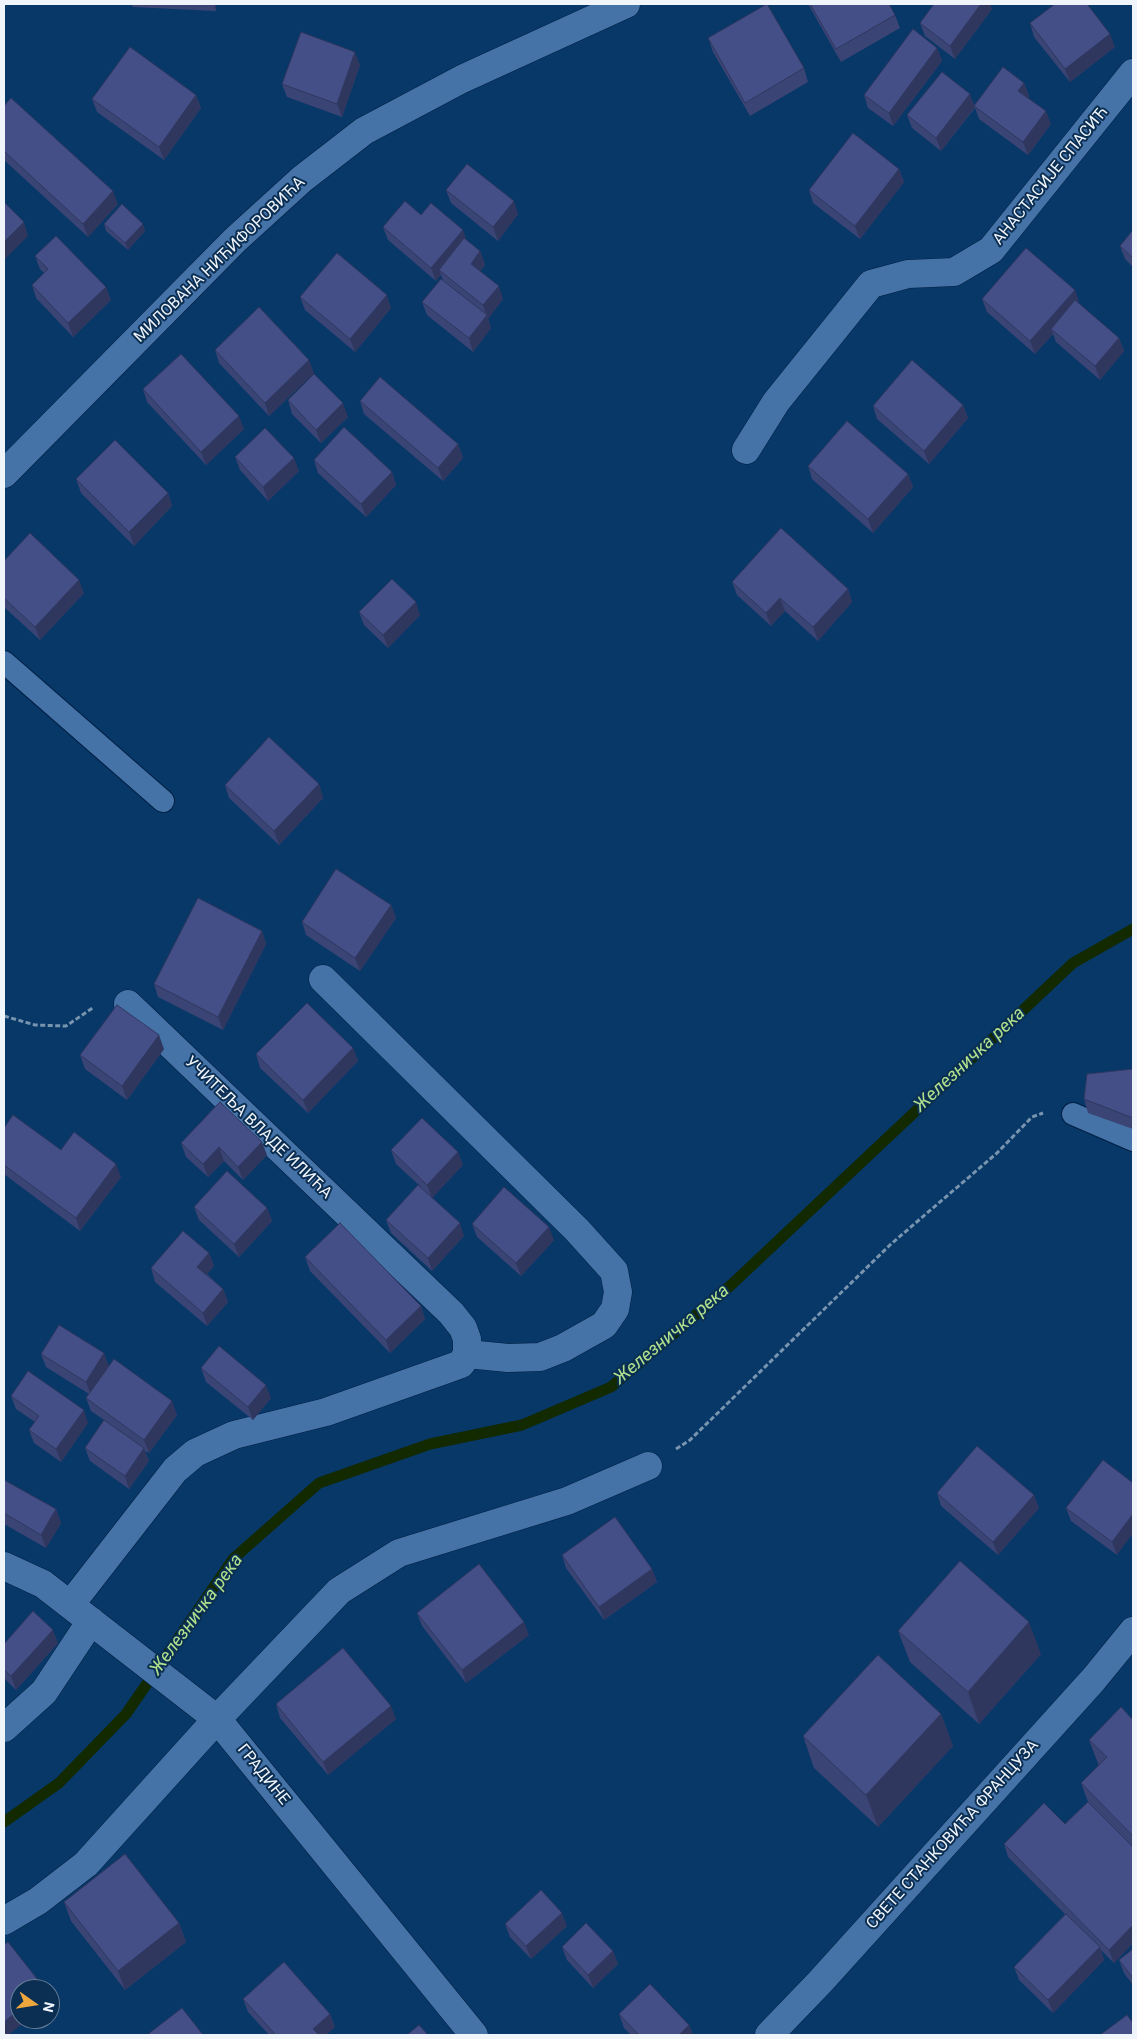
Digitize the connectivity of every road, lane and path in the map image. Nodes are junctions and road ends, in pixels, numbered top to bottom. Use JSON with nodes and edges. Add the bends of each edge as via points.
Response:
{"nodes":[{"id":1,"x":626,"y":4,"type":"edge"},
{"id":2,"x":1133,"y":73,"type":"edge"},
{"id":3,"x":746,"y":450,"type":"dead end"},
{"id":4,"x":4,"y":474,"type":"edge"},
{"id":5,"x":4,"y":662,"type":"edge"},
{"id":6,"x":163,"y":801,"type":"dead end"},
{"id":7,"x":323,"y":979,"type":"dead end"},
{"id":8,"x":128,"y":1004,"type":"joint"},
{"id":9,"x":4,"y":1016,"type":"edge"},
{"id":10,"x":1073,"y":1114,"type":"joint"},
{"id":11,"x":1133,"y":1140,"type":"edge"},
{"id":12,"x":467,"y":1354,"type":"junction"},
{"id":13,"x":648,"y":1466,"type":"joint"},
{"id":14,"x":4,"y":1566,"type":"edge"},
{"id":15,"x":81,"y":1613,"type":"junction"},
{"id":16,"x":1133,"y":1631,"type":"edge"},
{"id":17,"x":217,"y":1718,"type":"junction"},
{"id":18,"x":4,"y":1728,"type":"edge"},
{"id":19,"x":4,"y":1921,"type":"edge"},
{"id":20,"x":474,"y":2035,"type":"edge"},
{"id":21,"x":769,"y":2035,"type":"edge"}],
"edges":[{"from":1,"to":4,"type":"street","name":"МИЛОВАНА НИЋИФОРОВИЋА","via":[[462,79],[364,131],[302,179],[235,240]]},
{"from":2,"to":3,"type":"street","name":"АНАСТАСИЈЕ СПАСИЋ","via":[[991,250],[954,272],[908,274],[871,284],[776,402]]},
{"from":5,"to":6,"type":"lane"},
{"from":7,"to":12,"type":"street","via":[[577,1230],[614,1271],[618,1292],[615,1308],[604,1325],[596,1330],[540,1357]]},
{"from":8,"to":9,"type":"path","via":[[115,1000],[97,1005],[66,1026],[35,1024]]},
{"from":8,"to":12,"type":"street","name":"УЧИТЕЉА ВЛАДЕ ИЛИЋА","via":[[451,1313],[467,1338]]},
{"from":10,"to":11,"type":"lane"},
{"from":10,"to":13,"type":"path","via":[[1049,1112],[1032,1117],[997,1153],[891,1244],[690,1440]]},
{"from":12,"to":15,"type":"street","via":[[461,1364],[326,1412],[234,1435],[195,1453],[175,1470]]},
{"from":13,"to":17,"type":"street","via":[[567,1501],[399,1553],[339,1591]]},
{"from":14,"to":15,"type":"street","name":"ГРАДИНЕ","via":[[42,1584]]},
{"from":15,"to":17,"type":"street","name":"ГРАДИНЕ"},
{"from":15,"to":18,"type":"street","via":[[44,1692]]},
{"from":16,"to":21,"type":"street","name":"СВЕТЕ СТАНКОВИЋА ФРАНЦУЗА","via":[[1053,1724]]},
{"from":17,"to":19,"type":"street","via":[[86,1864],[38,1901]]},
{"from":17,"to":20,"type":"street","name":"ГРАДИНЕ"}]}
